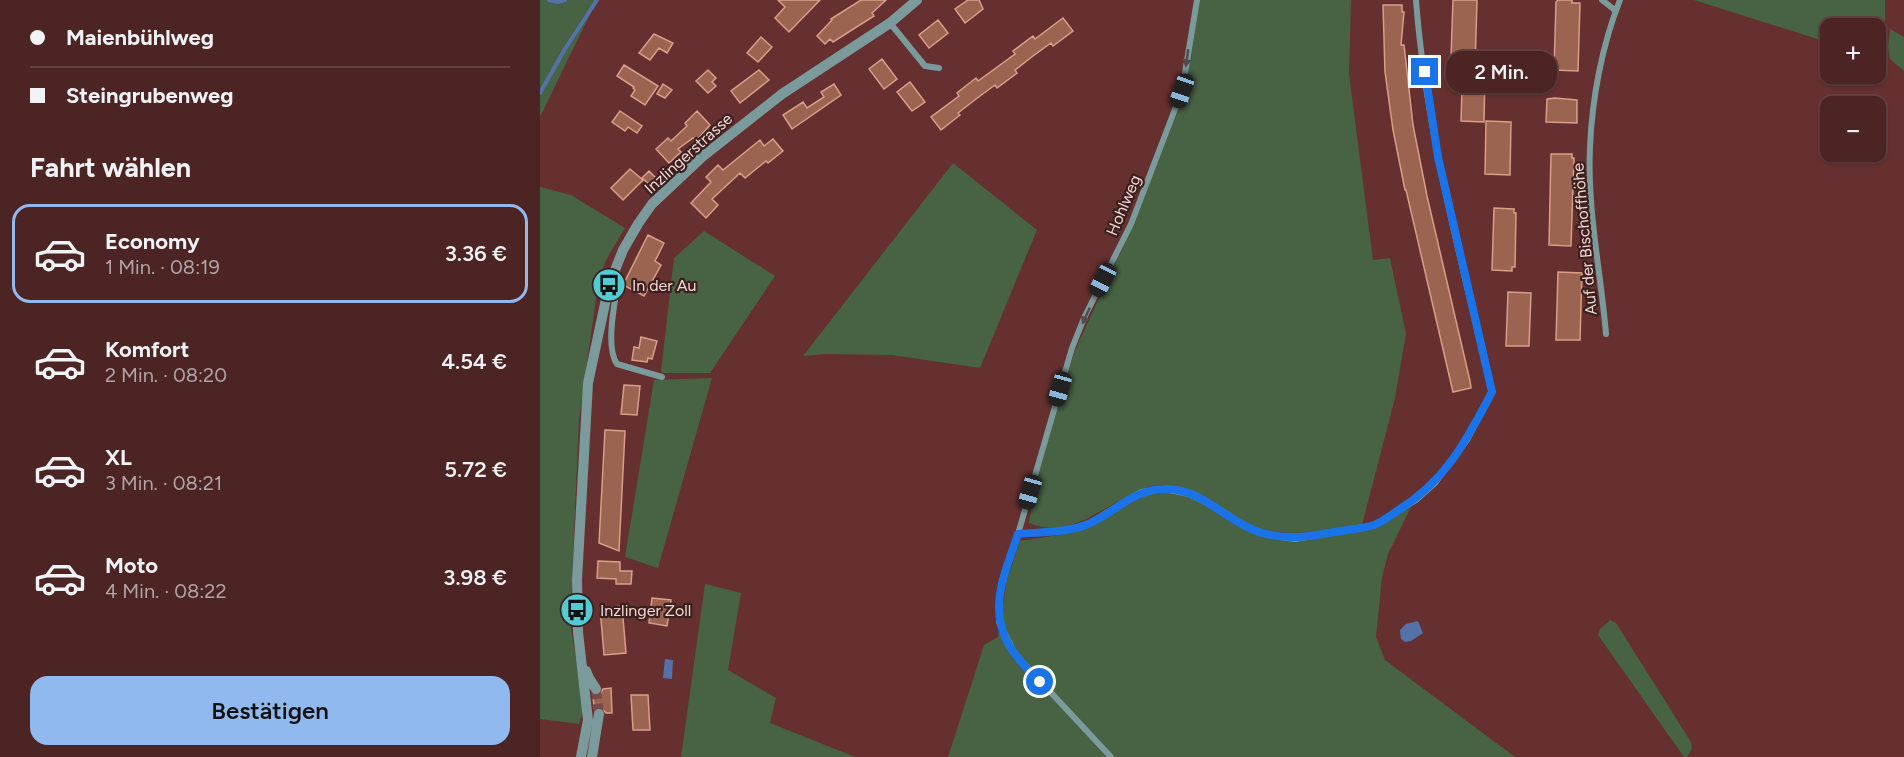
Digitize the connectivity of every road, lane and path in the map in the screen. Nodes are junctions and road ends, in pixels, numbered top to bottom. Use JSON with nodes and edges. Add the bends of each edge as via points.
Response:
{"nodes":[{"id":1,"x":917,"y":0,"type":"edge"},
{"id":2,"x":1197,"y":0,"type":"edge"},
{"id":3,"x":1416,"y":0,"type":"edge"},
{"id":4,"x":1602,"y":0,"type":"edge"},
{"id":5,"x":1620,"y":0,"type":"edge"},
{"id":6,"x":1616,"y":11,"type":"junction"},
{"id":7,"x":890,"y":23,"type":"junction"},
{"id":8,"x":939,"y":68,"type":"dead end"},
{"id":9,"x":617,"y":280,"type":"dead end"},
{"id":10,"x":1606,"y":334,"type":"dead end"},
{"id":11,"x":662,"y":377,"type":"dead end"},
{"id":12,"x":1018,"y":534,"type":"junction"},
{"id":13,"x":581,"y":656,"type":"junction"},
{"id":14,"x":596,"y":689,"type":"tunnel mouth"},
{"id":15,"x":599,"y":714,"type":"tunnel mouth"},
{"id":16,"x":591,"y":732,"type":"junction"},
{"id":17,"x":581,"y":757,"type":"edge"},
{"id":18,"x":592,"y":757,"type":"edge"},
{"id":19,"x":1111,"y":757,"type":"edge"}],
"edges":[{"from":1,"to":7,"type":"street","name":"Inzlingerstrasse"},
{"from":2,"to":12,"type":"street","name":"Hohlweg","one_way":true,"via":[[1182,91],[1131,224],[1071,348]]},
{"from":3,"to":12,"type":"street","via":[[1438,157],[1492,392],[1467,440],[1435,483],[1416,500],[1375,525],[1295,539],[1260,533],[1189,494],[1165,489],[1141,492],[1088,524]]},
{"from":4,"to":6,"type":"street"},
{"from":5,"to":6,"type":"street","name":"Auf der Bischoffhöhe"},
{"from":6,"to":10,"type":"street","name":"Auf der Bischoffhöhe","via":[[1598,80],[1590,148],[1592,214]]},
{"from":7,"to":8,"type":"street","via":[[925,66]]},
{"from":7,"to":13,"type":"street","name":"Inzlingerstrasse","via":[[782,94],[702,157],[652,204],[623,250],[609,285],[588,383],[576,580]]},
{"from":9,"to":11,"type":"street","via":[[612,358],[617,364]]},
{"from":12,"to":19,"type":"street","name":"Hohlweg","via":[[1002,581],[999,622],[1015,654]]},
{"from":13,"to":14,"type":"street","name":"Inzlingerstrasse"},
{"from":13,"to":16,"type":"street","name":"Inzlingerstrasse"},
{"from":15,"to":16,"type":"street"},
{"from":16,"to":17,"type":"street"},
{"from":16,"to":18,"type":"street"}]}
